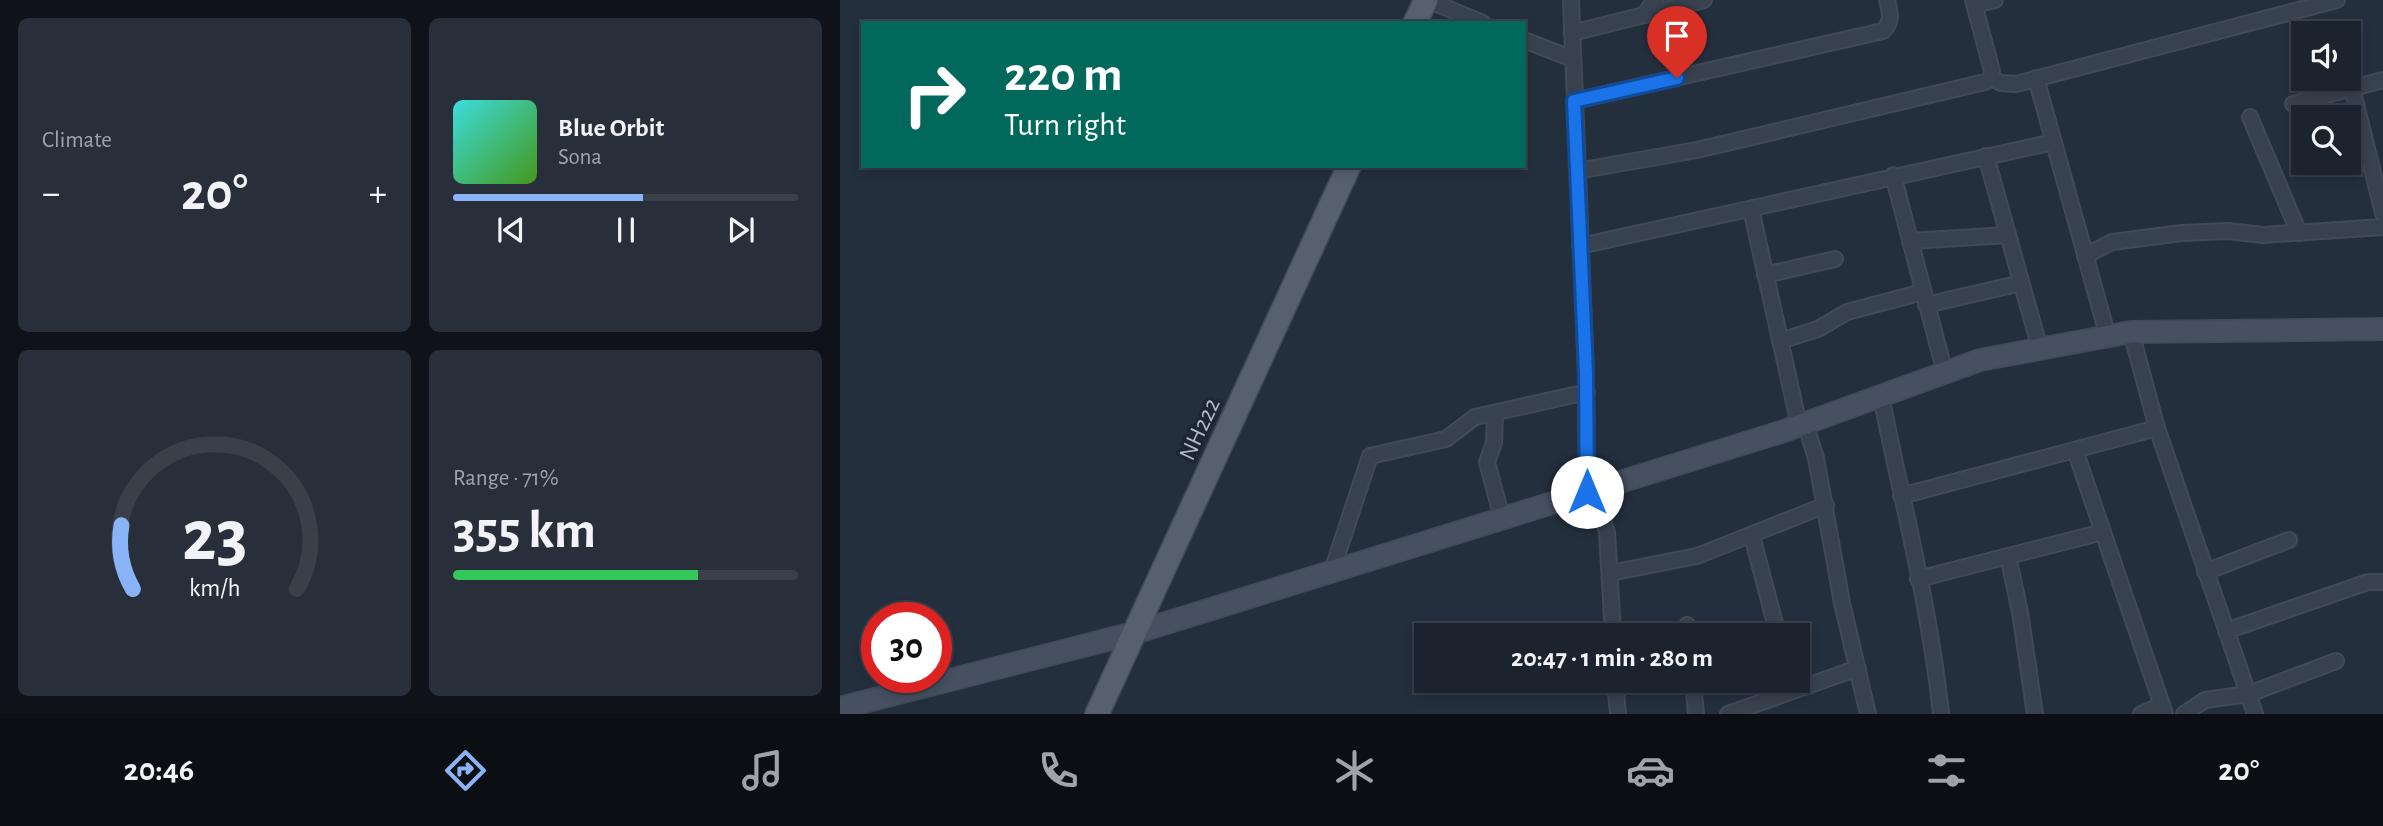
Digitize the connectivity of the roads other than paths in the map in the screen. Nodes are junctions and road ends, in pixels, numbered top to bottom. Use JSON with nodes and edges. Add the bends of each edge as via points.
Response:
{"nodes":[{"id":1,"x":1426,"y":0,"type":"edge"},
{"id":2,"x":1571,"y":0,"type":"edge"},
{"id":3,"x":1655,"y":0,"type":"edge"},
{"id":4,"x":1704,"y":0,"type":"edge"},
{"id":5,"x":1887,"y":0,"type":"edge"},
{"id":6,"x":1995,"y":0,"type":"edge"},
{"id":7,"x":2337,"y":0,"type":"edge"},
{"id":8,"x":1974,"y":2,"type":"edge"},
{"id":9,"x":1644,"y":15,"type":"junction"},
{"id":10,"x":1416,"y":21,"type":"edge"},
{"id":11,"x":1478,"y":21,"type":"edge"},
{"id":12,"x":1572,"y":33,"type":"junction"},
{"id":13,"x":1526,"y":41,"type":"edge"},
{"id":14,"x":1573,"y":59,"type":"junction"},
{"id":15,"x":1991,"y":78,"type":"junction"},
{"id":16,"x":2036,"y":78,"type":"junction"},
{"id":17,"x":2383,"y":80,"type":"edge"},
{"id":18,"x":2361,"y":86,"type":"edge"},
{"id":19,"x":2344,"y":91,"type":"edge"},
{"id":20,"x":2353,"y":91,"type":"edge"},
{"id":21,"x":1574,"y":101,"type":"junction"},
{"id":22,"x":2293,"y":104,"type":"dead end"},
{"id":23,"x":2250,"y":117,"type":"dead end"},
{"id":24,"x":2054,"y":142,"type":"junction"},
{"id":25,"x":1986,"y":156,"type":"junction"},
{"id":26,"x":1348,"y":168,"type":"edge"},
{"id":27,"x":2378,"y":170,"type":"edge"},
{"id":28,"x":1577,"y":171,"type":"junction"},
{"id":29,"x":1893,"y":175,"type":"junction"},
{"id":30,"x":1751,"y":209,"type":"junction"},
{"id":31,"x":2383,"y":213,"type":"edge"},
{"id":32,"x":2383,"y":227,"type":"edge"},
{"id":33,"x":2299,"y":233,"type":"junction"},
{"id":34,"x":2008,"y":235,"type":"junction"},
{"id":35,"x":1910,"y":241,"type":"junction"},
{"id":36,"x":1580,"y":247,"type":"junction"},
{"id":37,"x":2085,"y":256,"type":"junction"},
{"id":38,"x":1835,"y":259,"type":"dead end"},
{"id":39,"x":1765,"y":275,"type":"junction"},
{"id":40,"x":2021,"y":283,"type":"junction"},
{"id":41,"x":1924,"y":298,"type":"junction"},
{"id":42,"x":2383,"y":329,"type":"edge"},
{"id":43,"x":2131,"y":332,"type":"junction"},
{"id":44,"x":2108,"y":337,"type":"junction"},
{"id":45,"x":1780,"y":341,"type":"junction"},
{"id":46,"x":2040,"y":349,"type":"junction"},
{"id":47,"x":1945,"y":373,"type":"junction"},
{"id":48,"x":1587,"y":392,"type":"junction"},
{"id":49,"x":1881,"y":396,"type":"junction"},
{"id":50,"x":1496,"y":414,"type":"junction"},
{"id":51,"x":1802,"y":424,"type":"junction"},
{"id":52,"x":2157,"y":428,"type":"junction"},
{"id":53,"x":2075,"y":450,"type":"junction"},
{"id":54,"x":1590,"y":491,"type":"junction"},
{"id":55,"x":1901,"y":496,"type":"junction"},
{"id":56,"x":1826,"y":505,"type":"junction"},
{"id":57,"x":1502,"y":518,"type":"junction"},
{"id":58,"x":2103,"y":532,"type":"junction"},
{"id":59,"x":1752,"y":536,"type":"junction"},
{"id":60,"x":2289,"y":540,"type":"dead end"},
{"id":61,"x":2008,"y":556,"type":"junction"},
{"id":62,"x":1332,"y":571,"type":"junction"},
{"id":63,"x":2205,"y":572,"type":"junction"},
{"id":64,"x":1610,"y":573,"type":"junction"},
{"id":65,"x":1918,"y":579,"type":"junction"},
{"id":66,"x":2383,"y":582,"type":"edge"},
{"id":67,"x":1612,"y":623,"type":"edge"},
{"id":68,"x":1775,"y":623,"type":"edge"},
{"id":69,"x":2226,"y":631,"type":"junction"},
{"id":70,"x":1134,"y":633,"type":"junction"},
{"id":71,"x":2336,"y":661,"type":"dead end"},
{"id":72,"x":1858,"y":668,"type":"junction"},
{"id":73,"x":1810,"y":681,"type":"edge"},
{"id":74,"x":1616,"y":693,"type":"edge"},
{"id":75,"x":1694,"y":693,"type":"edge"},
{"id":76,"x":1775,"y":693,"type":"edge"},
{"id":77,"x":2249,"y":694,"type":"junction"},
{"id":78,"x":840,"y":708,"type":"edge"},
{"id":79,"x":2163,"y":709,"type":"edge"},
{"id":80,"x":1097,"y":714,"type":"edge"},
{"id":81,"x":1618,"y":714,"type":"edge"},
{"id":82,"x":1696,"y":714,"type":"edge"},
{"id":83,"x":1728,"y":714,"type":"edge"},
{"id":84,"x":1868,"y":714,"type":"edge"},
{"id":85,"x":1941,"y":714,"type":"edge"},
{"id":86,"x":2035,"y":714,"type":"edge"},
{"id":87,"x":2141,"y":714,"type":"edge"},
{"id":88,"x":2184,"y":714,"type":"edge"},
{"id":89,"x":2256,"y":714,"type":"edge"}],
"edges":[{"from":1,"to":10,"type":"main road"},
{"from":1,"to":11,"type":"street"},
{"from":2,"to":12,"type":"street"},
{"from":3,"to":9,"type":"street"},
{"from":4,"to":9,"type":"street"},
{"from":5,"to":21,"type":"street","via":[[1891,15],[1883,31]]},
{"from":6,"to":8,"type":"street"},
{"from":7,"to":16,"type":"street"},
{"from":8,"to":15,"type":"street"},
{"from":9,"to":12,"type":"street"},
{"from":12,"to":14,"type":"street"},
{"from":13,"to":14,"type":"street"},
{"from":14,"to":21,"type":"street"},
{"from":15,"to":16,"type":"street","via":[[2008,84]]},
{"from":15,"to":28,"type":"street","via":[[1697,150]]},
{"from":16,"to":24,"type":"street"},
{"from":17,"to":18,"type":"street"},
{"from":19,"to":22,"type":"street"},
{"from":20,"to":27,"type":"street"},
{"from":21,"to":28,"type":"street"},
{"from":23,"to":33,"type":"street"},
{"from":24,"to":25,"type":"street"},
{"from":24,"to":37,"type":"street"},
{"from":25,"to":29,"type":"street"},
{"from":25,"to":34,"type":"street"},
{"from":26,"to":70,"type":"main road","name":"NH222"},
{"from":27,"to":31,"type":"street"},
{"from":28,"to":36,"type":"street"},
{"from":29,"to":30,"type":"street"},
{"from":29,"to":35,"type":"street"},
{"from":30,"to":36,"type":"street"},
{"from":30,"to":39,"type":"street"},
{"from":32,"to":33,"type":"street"},
{"from":33,"to":37,"type":"street","via":[[2182,233],[2112,242]]},
{"from":34,"to":35,"type":"street"},
{"from":34,"to":40,"type":"street"},
{"from":35,"to":41,"type":"street"},
{"from":36,"to":48,"type":"street"},
{"from":37,"to":44,"type":"street"},
{"from":38,"to":39,"type":"street"},
{"from":39,"to":45,"type":"street"},
{"from":40,"to":41,"type":"street"},
{"from":40,"to":46,"type":"street"},
{"from":41,"to":45,"type":"street","via":[[1847,312],[1818,329]]},
{"from":41,"to":47,"type":"street"},
{"from":42,"to":43,"type":"street"},
{"from":43,"to":44,"type":"street"},
{"from":43,"to":52,"type":"street"},
{"from":44,"to":46,"type":"street"},
{"from":45,"to":51,"type":"street"},
{"from":46,"to":47,"type":"street","via":[[1980,360]]},
{"from":47,"to":49,"type":"street"},
{"from":48,"to":50,"type":"street"},
{"from":48,"to":54,"type":"street"},
{"from":49,"to":51,"type":"street"},
{"from":49,"to":55,"type":"street"},
{"from":50,"to":57,"type":"street","via":[[1487,462]]},
{"from":50,"to":62,"type":"street","via":[[1475,417],[1446,439],[1370,456]]},
{"from":51,"to":54,"type":"street"},
{"from":51,"to":56,"type":"street"},
{"from":52,"to":53,"type":"street"},
{"from":52,"to":63,"type":"street"},
{"from":53,"to":55,"type":"street"},
{"from":53,"to":58,"type":"street"},
{"from":54,"to":57,"type":"street"},
{"from":54,"to":64,"type":"street","via":[[1607,532]]},
{"from":55,"to":65,"type":"street"},
{"from":56,"to":59,"type":"street"},
{"from":56,"to":72,"type":"street"},
{"from":57,"to":62,"type":"street"},
{"from":58,"to":61,"type":"street"},
{"from":58,"to":79,"type":"street"},
{"from":59,"to":64,"type":"street","via":[[1697,556]]},
{"from":59,"to":68,"type":"street"},
{"from":60,"to":63,"type":"street"},
{"from":61,"to":65,"type":"street"},
{"from":61,"to":86,"type":"street"},
{"from":62,"to":70,"type":"street"},
{"from":63,"to":69,"type":"street"},
{"from":64,"to":67,"type":"street"},
{"from":65,"to":85,"type":"street","via":[[1932,633]]},
{"from":66,"to":69,"type":"street","via":[[2368,582]]},
{"from":69,"to":77,"type":"street"},
{"from":70,"to":78,"type":"street"},
{"from":70,"to":80,"type":"main road","name":"NH222"},
{"from":71,"to":77,"type":"street"},
{"from":72,"to":73,"type":"street"},
{"from":72,"to":84,"type":"street"},
{"from":74,"to":81,"type":"street"},
{"from":75,"to":82,"type":"street"},
{"from":76,"to":83,"type":"street"},
{"from":77,"to":88,"type":"street","via":[[2205,700]]},
{"from":77,"to":89,"type":"street"},
{"from":79,"to":87,"type":"street"}]}
